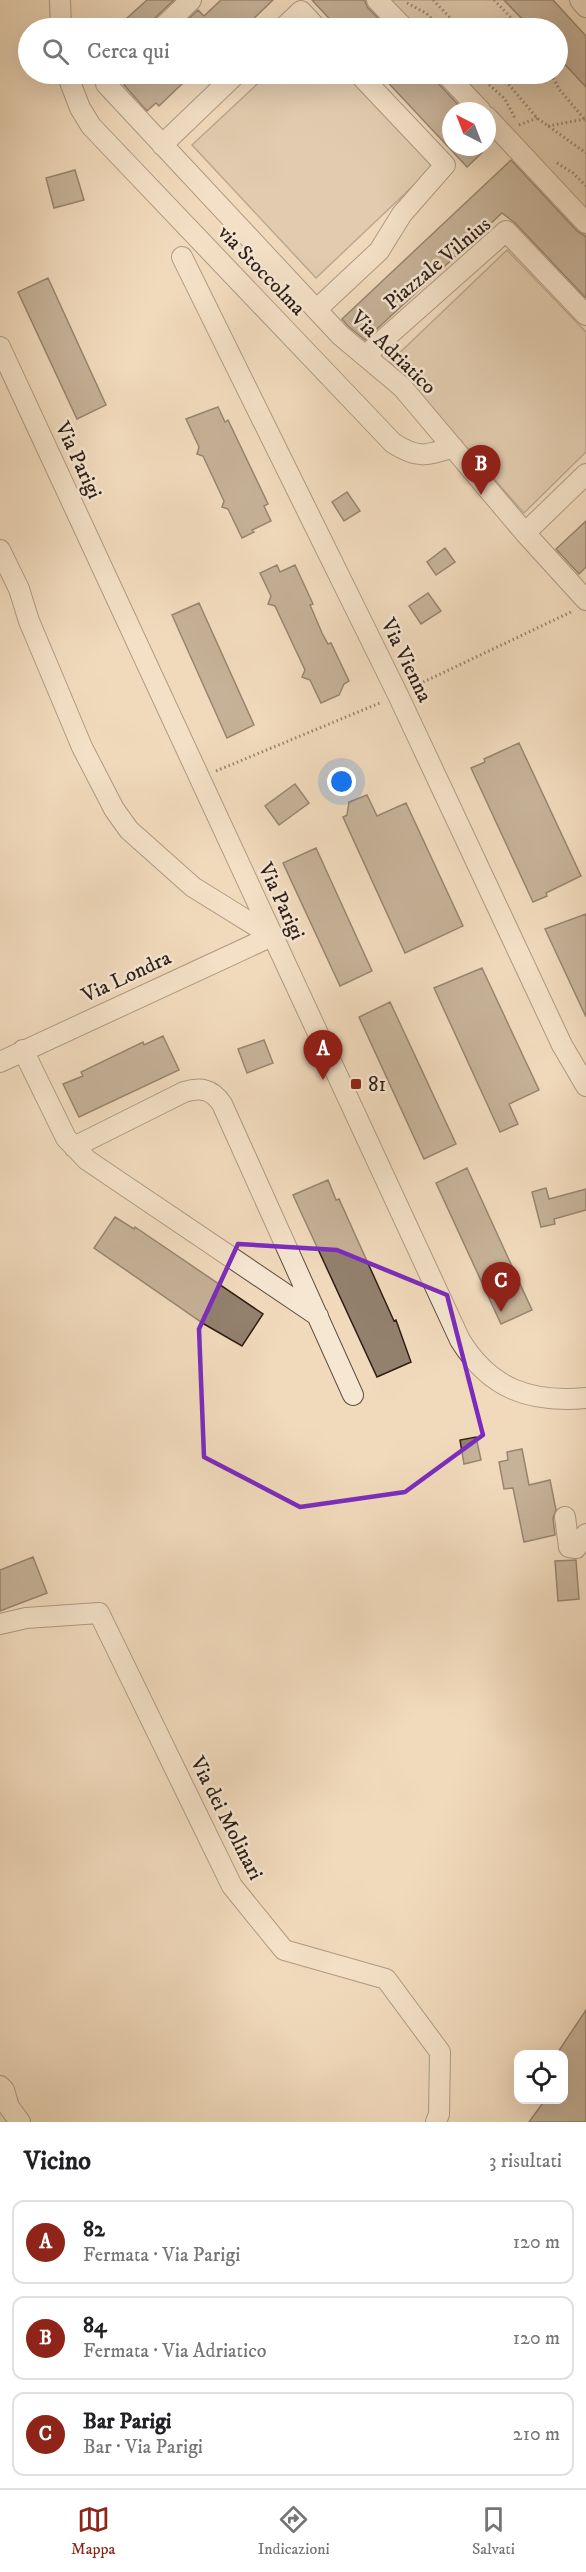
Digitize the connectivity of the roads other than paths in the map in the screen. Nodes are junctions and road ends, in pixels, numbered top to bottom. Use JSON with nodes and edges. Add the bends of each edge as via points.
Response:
{"nodes":[{"id":1,"x":60,"y":0,"type":"edge"},
{"id":2,"x":191,"y":0,"type":"edge"},
{"id":3,"x":377,"y":0,"type":"edge"},
{"id":4,"x":580,"y":0,"type":"edge"},
{"id":5,"x":586,"y":7,"type":"edge"},
{"id":6,"x":61,"y":18,"type":"edge"},
{"id":7,"x":172,"y":18,"type":"edge"},
{"id":8,"x":294,"y":18,"type":"edge"},
{"id":9,"x":308,"y":18,"type":"edge"},
{"id":10,"x":394,"y":18,"type":"edge"},
{"id":11,"x":71,"y":84,"type":"edge"},
{"id":12,"x":105,"y":84,"type":"edge"},
{"id":13,"x":226,"y":84,"type":"edge"},
{"id":14,"x":368,"y":84,"type":"edge"},
{"id":15,"x":455,"y":84,"type":"edge"},
{"id":16,"x":472,"y":102,"type":"edge"},
{"id":17,"x":496,"y":127,"type":"edge"},
{"id":18,"x":162,"y":145,"type":"junction"},
{"id":19,"x":586,"y":223,"type":"edge"},
{"id":20,"x":182,"y":257,"type":"dead end"},
{"id":21,"x":317,"y":309,"type":"junction"},
{"id":22,"x":586,"y":315,"type":"edge"},
{"id":23,"x":0,"y":347,"type":"edge"},
{"id":24,"x":365,"y":356,"type":"junction"},
{"id":25,"x":453,"y":447,"type":"junction"},
{"id":26,"x":586,"y":474,"type":"edge"},
{"id":27,"x":525,"y":533,"type":"junction"},
{"id":28,"x":0,"y":550,"type":"edge"},
{"id":29,"x":581,"y":596,"type":"edge"},
{"id":30,"x":272,"y":936,"type":"junction"},
{"id":31,"x":23,"y":1050,"type":"junction"},
{"id":32,"x":0,"y":1062,"type":"edge"},
{"id":33,"x":586,"y":1086,"type":"edge"},
{"id":34,"x":74,"y":1147,"type":"junction"},
{"id":35,"x":318,"y":1316,"type":"junction"},
{"id":36,"x":353,"y":1395,"type":"dead end"},
{"id":37,"x":586,"y":1398,"type":"edge"},
{"id":38,"x":565,"y":1517,"type":"dead end"},
{"id":39,"x":586,"y":1534,"type":"edge"},
{"id":40,"x":0,"y":1624,"type":"edge"},
{"id":41,"x":0,"y":2086,"type":"edge"},
{"id":42,"x":10,"y":2117,"type":"edge"},
{"id":43,"x":436,"y":2122,"type":"edge"}],
"edges":[{"from":1,"to":6,"type":"street"},
{"from":2,"to":7,"type":"street"},
{"from":3,"to":10,"type":"street"},
{"from":4,"to":5,"type":"street"},
{"from":8,"to":9,"type":"street","via":[[301,11]]},
{"from":11,"to":25,"type":"street","name":"via Stoccolma","via":[[92,126],[393,443],[409,453],[427,456]]},
{"from":12,"to":18,"type":"street","name":"Via Adriatico"},
{"from":13,"to":18,"type":"street"},
{"from":14,"to":21,"type":"street","via":[[445,165],[402,214],[379,251]]},
{"from":15,"to":16,"type":"street"},
{"from":17,"to":19,"type":"street"},
{"from":18,"to":21,"type":"street","name":"Via Adriatico"},
{"from":20,"to":33,"type":"street","name":"Via Vienna","via":[[398,694],[562,1045]]},
{"from":21,"to":24,"type":"street","name":"Via Adriatico"},
{"from":22,"to":24,"type":"street","name":"Piazzale Vilnius","via":[[506,231]]},
{"from":23,"to":30,"type":"street","name":"Via Parigi"},
{"from":24,"to":25,"type":"street","name":"Via Adriatico","via":[[402,387]]},
{"from":25,"to":27,"type":"street","name":"Via Adriatico"},
{"from":26,"to":27,"type":"street"},
{"from":27,"to":29,"type":"street","name":"Via Adriatico"},
{"from":28,"to":30,"type":"street","via":[[82,747],[114,809],[129,830],[193,886]]},
{"from":30,"to":31,"type":"street","name":"Via Londra"},
{"from":30,"to":37,"type":"street","name":"Via Parigi","via":[[472,1359],[495,1381],[530,1396]]},
{"from":31,"to":32,"type":"street","name":"Via Londra"},
{"from":31,"to":34,"type":"street"},
{"from":34,"to":35,"type":"street","via":[[87,1161]]},
{"from":34,"to":35,"type":"street","via":[[184,1092],[199,1088],[216,1095]]},
{"from":35,"to":36,"type":"street"},
{"from":38,"to":39,"type":"street","via":[[569,1547],[576,1548]]},
{"from":40,"to":43,"type":"street","name":"Via dei Molinari","via":[[26,1618],[99,1613],[232,1886],[284,1950],[386,1979],[440,2052]]},
{"from":41,"to":42,"type":"street"}]}
